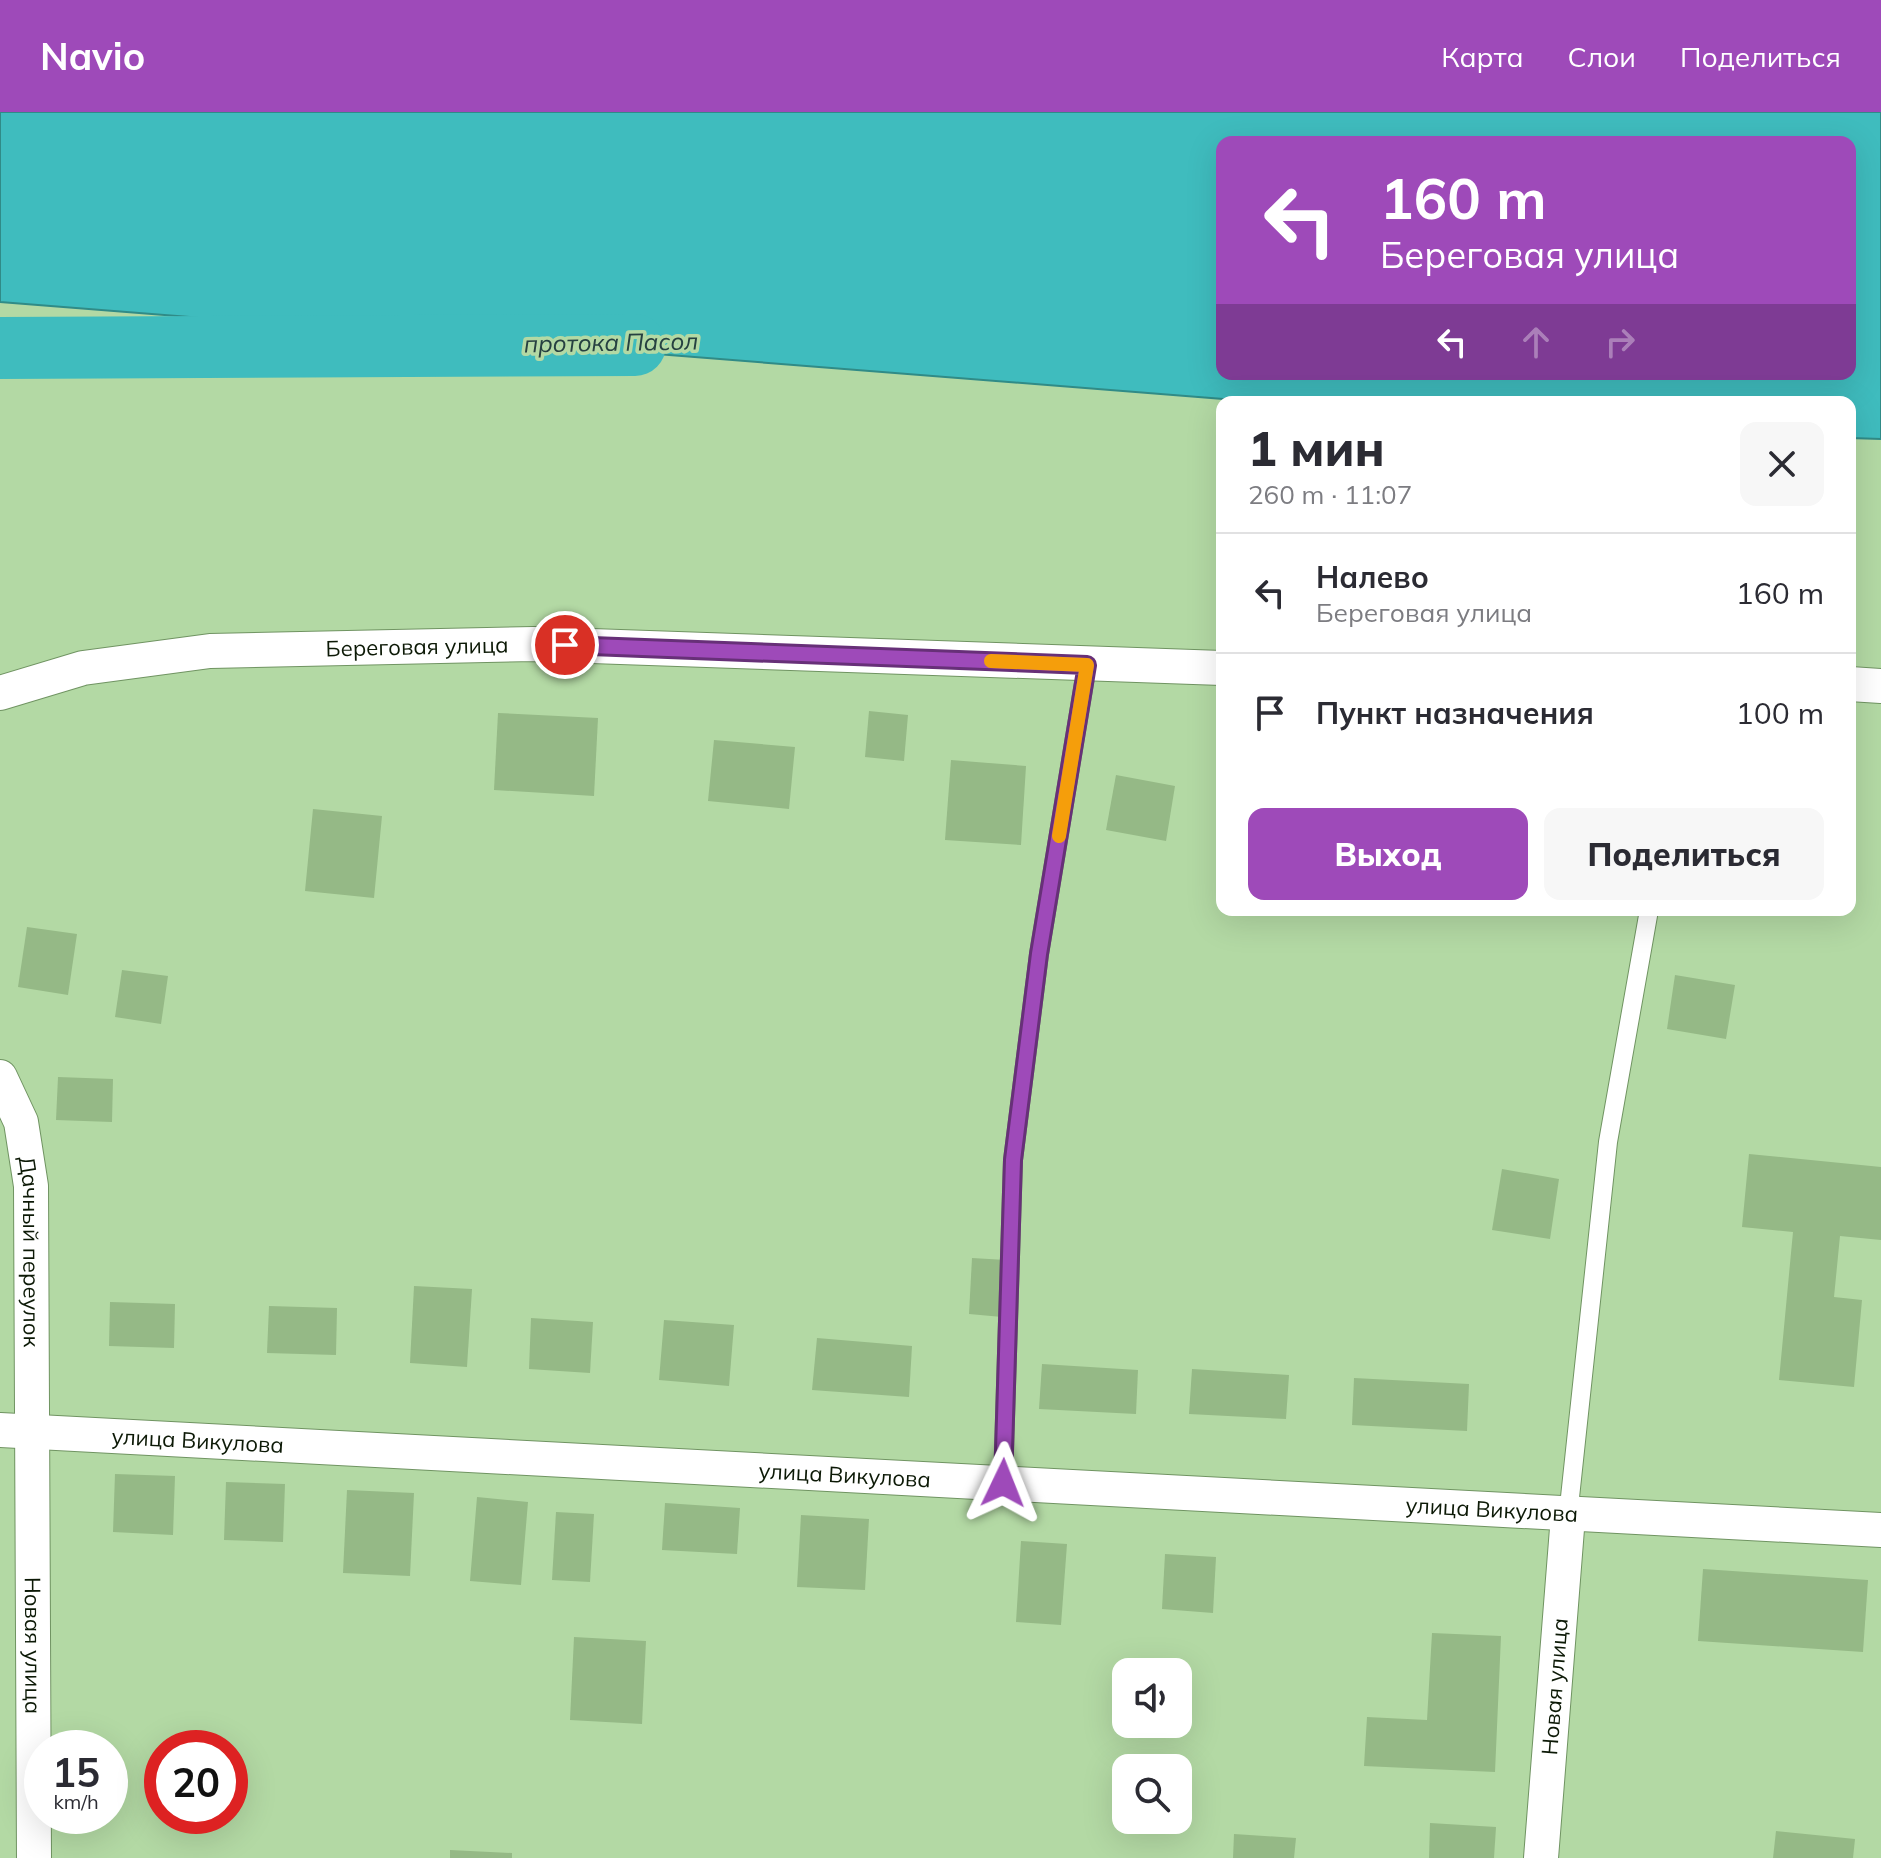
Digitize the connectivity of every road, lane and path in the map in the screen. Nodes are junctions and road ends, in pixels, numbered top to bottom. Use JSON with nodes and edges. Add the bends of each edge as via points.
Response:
{"nodes":[{"id":1,"x":1087,"y":665,"type":"junction"},
{"id":2,"x":1216,"y":668,"type":"edge"},
{"id":3,"x":1856,"y":684,"type":"edge"},
{"id":4,"x":1881,"y":686,"type":"edge"},
{"id":5,"x":0,"y":693,"type":"edge"},
{"id":6,"x":1648,"y":916,"type":"edge"},
{"id":7,"x":0,"y":1077,"type":"edge"},
{"id":8,"x":16,"y":1432,"type":"edge"},
{"id":9,"x":1003,"y":1483,"type":"junction"},
{"id":10,"x":1568,"y":1516,"type":"junction"},
{"id":11,"x":1881,"y":1530,"type":"edge"},
{"id":12,"x":34,"y":1858,"type":"edge"},
{"id":13,"x":1541,"y":1858,"type":"edge"}],
"edges":[{"from":1,"to":2,"type":"street","name":"Береговая улица"},
{"from":1,"to":5,"type":"street","name":"Береговая улица","via":[[534,644],[225,650],[83,668]]},
{"from":1,"to":9,"type":"lane","via":[[1039,954],[1013,1160]]},
{"from":3,"to":4,"type":"street"},
{"from":6,"to":10,"type":"lane","via":[[1608,1142]]},
{"from":7,"to":8,"type":"street","name":"Дачный переулок","via":[[21,1122],[31,1186]]},
{"from":8,"to":9,"type":"street","name":"улица Викулова"},
{"from":8,"to":12,"type":"street","name":"Новая улица"},
{"from":9,"to":10,"type":"street","name":"улица Викулова"},
{"from":10,"to":11,"type":"street","name":"улица Викулова"},
{"from":10,"to":13,"type":"street","name":"Новая улица"}]}
